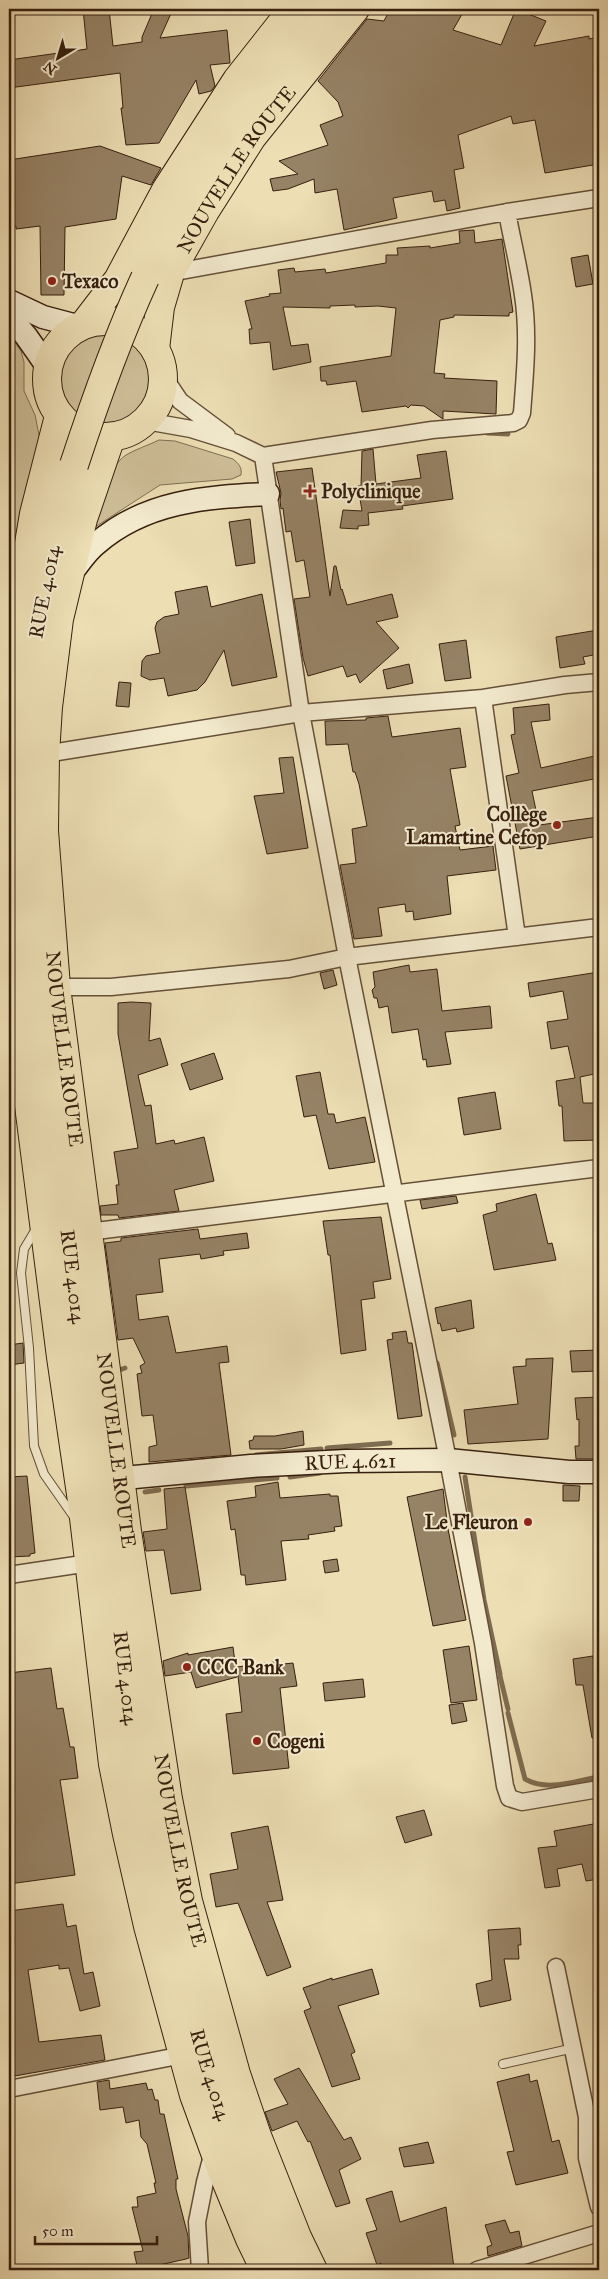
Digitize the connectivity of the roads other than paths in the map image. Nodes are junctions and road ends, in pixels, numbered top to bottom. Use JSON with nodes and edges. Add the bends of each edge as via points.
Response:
{"nodes":[{"id":1,"x":293,"y":9,"type":"edge"},
{"id":2,"x":322,"y":9,"type":"edge"},
{"id":3,"x":355,"y":9,"type":"edge"},
{"id":4,"x":599,"y":198,"type":"edge"},
{"id":5,"x":507,"y":212,"type":"junction"},
{"id":6,"x":158,"y":276,"type":"junction"},
{"id":7,"x":9,"y":301,"type":"edge"},
{"id":8,"x":9,"y":316,"type":"edge"},
{"id":9,"x":81,"y":325,"type":"junction"},
{"id":10,"x":155,"y":348,"type":"junction"},
{"id":11,"x":47,"y":366,"type":"junction"},
{"id":12,"x":164,"y":377,"type":"junction"},
{"id":13,"x":59,"y":416,"type":"junction"},
{"id":14,"x":146,"y":421,"type":"junction"},
{"id":15,"x":111,"y":437,"type":"junction"},
{"id":16,"x":236,"y":443,"type":"junction"},
{"id":17,"x":263,"y":456,"type":"junction"},
{"id":18,"x":268,"y":494,"type":"junction"},
{"id":19,"x":69,"y":576,"type":"junction"},
{"id":20,"x":9,"y":661,"type":"edge"},
{"id":21,"x":599,"y":682,"type":"edge"},
{"id":22,"x":484,"y":698,"type":"junction"},
{"id":23,"x":301,"y":713,"type":"junction"},
{"id":24,"x":45,"y":754,"type":"junction"},
{"id":25,"x":599,"y":927,"type":"edge"},
{"id":26,"x":517,"y":937,"type":"junction"},
{"id":27,"x":9,"y":948,"type":"edge"},
{"id":28,"x":347,"y":957,"type":"junction"},
{"id":29,"x":56,"y":987,"type":"junction"},
{"id":30,"x":15,"y":1052,"type":"edge"},
{"id":31,"x":599,"y":1168,"type":"edge"},
{"id":32,"x":394,"y":1194,"type":"junction"},
{"id":33,"x":42,"y":1217,"type":"junction"},
{"id":34,"x":88,"y":1232,"type":"junction"},
{"id":35,"x":448,"y":1460,"type":"junction"},
{"id":36,"x":599,"y":1472,"type":"edge"},
{"id":37,"x":110,"y":1479,"type":"junction"},
{"id":38,"x":86,"y":1533,"type":"junction"},
{"id":39,"x":89,"y":1563,"type":"junction"},
{"id":40,"x":9,"y":1575,"type":"edge"},
{"id":41,"x":599,"y":1789,"type":"edge"},
{"id":42,"x":556,"y":1967,"type":"dead end"},
{"id":43,"x":574,"y":2048,"type":"junction"},
{"id":44,"x":183,"y":2055,"type":"junction"},
{"id":45,"x":503,"y":2064,"type":"dead end"},
{"id":46,"x":9,"y":2089,"type":"edge"},
{"id":47,"x":214,"y":2150,"type":"junction"},
{"id":48,"x":599,"y":2207,"type":"edge"},
{"id":49,"x":599,"y":2233,"type":"edge"},
{"id":50,"x":200,"y":2270,"type":"edge"},
{"id":51,"x":265,"y":2270,"type":"edge"},
{"id":52,"x":287,"y":2270,"type":"edge"},
{"id":53,"x":313,"y":2270,"type":"edge"},
{"id":54,"x":477,"y":2270,"type":"edge"}],
"edges":[{"from":1,"to":9,"type":"highway","via":[[237,80],[166,190],[118,280]]},
{"from":2,"to":6,"type":"highway","name":"NOUVELLE ROUTE","via":[[266,79],[222,146]]},
{"from":3,"to":6,"type":"highway","name":"NOUVELLE ROUTE","via":[[252,137],[205,211]]},
{"from":4,"to":5,"type":"street"},
{"from":5,"to":6,"type":"street"},
{"from":5,"to":17,"type":"street","via":[[526,323],[526,364],[519,420]]},
{"from":6,"to":10,"type":"highway","name":"NOUVELLE ROUTE","via":[[160,306]]},
{"from":6,"to":37,"type":"highway","name":"RUE 4.014","bridge":true,"via":[[97,393],[46,567],[29,670],[22,782],[25,903],[37,1014]]},
{"from":7,"to":9,"type":"street","via":[[43,317]]},
{"from":8,"to":11,"type":"street"},
{"from":9,"to":10,"type":"highway","via":[[104,320],[124,323],[142,333]]},
{"from":9,"to":11,"type":"highway","via":[[63,336]]},
{"from":10,"to":12,"type":"highway"},
{"from":11,"to":13,"type":"highway","via":[[46,384],[50,401]]},
{"from":12,"to":14,"type":"highway","via":[[162,394]]},
{"from":12,"to":16,"type":"street","via":[[180,401]]},
{"from":13,"to":15,"type":"highway","via":[[91,436]]},
{"from":13,"to":20,"type":"highway","via":[[34,514]]},
{"from":14,"to":15,"type":"highway","via":[[129,432]]},
{"from":14,"to":16,"type":"street","via":[[182,427]]},
{"from":15,"to":19,"type":"highway","name":"NOUVELLE ROUTE","via":[[83,519]]},
{"from":16,"to":17,"type":"street"},
{"from":17,"to":18,"type":"street"},
{"from":18,"to":19,"type":"street","via":[[208,497],[165,506],[112,530],[94,545]]},
{"from":18,"to":23,"type":"street"},
{"from":19,"to":24,"type":"highway","name":"NOUVELLE ROUTE","via":[[59,619]]},
{"from":21,"to":22,"type":"street"},
{"from":22,"to":23,"type":"street"},
{"from":22,"to":26,"type":"street"},
{"from":23,"to":24,"type":"street"},
{"from":23,"to":28,"type":"street"},
{"from":24,"to":29,"type":"highway","name":"NOUVELLE ROUTE","via":[[44,831]]},
{"from":25,"to":26,"type":"street"},
{"from":26,"to":28,"type":"street"},
{"from":27,"to":30,"type":"highway","name":"NOUVELLE ROUTE"},
{"from":28,"to":29,"type":"street","via":[[289,969],[111,987]]},
{"from":28,"to":32,"type":"street"},
{"from":29,"to":34,"type":"highway","name":"NOUVELLE ROUTE"},
{"from":30,"to":33,"type":"highway","name":"NOUVELLE ROUTE"},
{"from":31,"to":32,"type":"street"},
{"from":32,"to":34,"type":"street"},
{"from":32,"to":35,"type":"street"},
{"from":33,"to":38,"type":"highway","name":"NOUVELLE ROUTE"},
{"from":33,"to":38,"type":"lane","via":[[24,1249],[21,1273],[34,1446],[44,1474]]},
{"from":34,"to":37,"type":"highway","name":"NOUVELLE ROUTE"},
{"from":35,"to":36,"type":"street","name":"RUE 4.621"},
{"from":35,"to":37,"type":"street","name":"RUE 4.621","via":[[251,1466]]},
{"from":35,"to":41,"type":"street","via":[[509,1798],[522,1802]]},
{"from":37,"to":52,"type":"highway","name":"RUE 4.014","via":[[108,1558],[137,1770],[171,1931],[203,2053],[226,2123]]},
{"from":37,"to":53,"type":"highway","name":"NOUVELLE ROUTE","via":[[188,1901],[236,2074],[257,2136]]},
{"from":38,"to":39,"type":"highway","name":"NOUVELLE ROUTE"},
{"from":39,"to":40,"type":"street"},
{"from":39,"to":44,"type":"highway","name":"NOUVELLE ROUTE","via":[[113,1764],[126,1834]]},
{"from":42,"to":43,"type":"street"},
{"from":43,"to":45,"type":"lane"},
{"from":43,"to":48,"type":"street","via":[[588,2117],[586,2158]]},
{"from":44,"to":46,"type":"street"},
{"from":44,"to":47,"type":"highway","name":"NOUVELLE ROUTE"},
{"from":47,"to":50,"type":"street","via":[[197,2222]]},
{"from":47,"to":51,"type":"highway","name":"NOUVELLE ROUTE"},
{"from":49,"to":54,"type":"street"}]}
